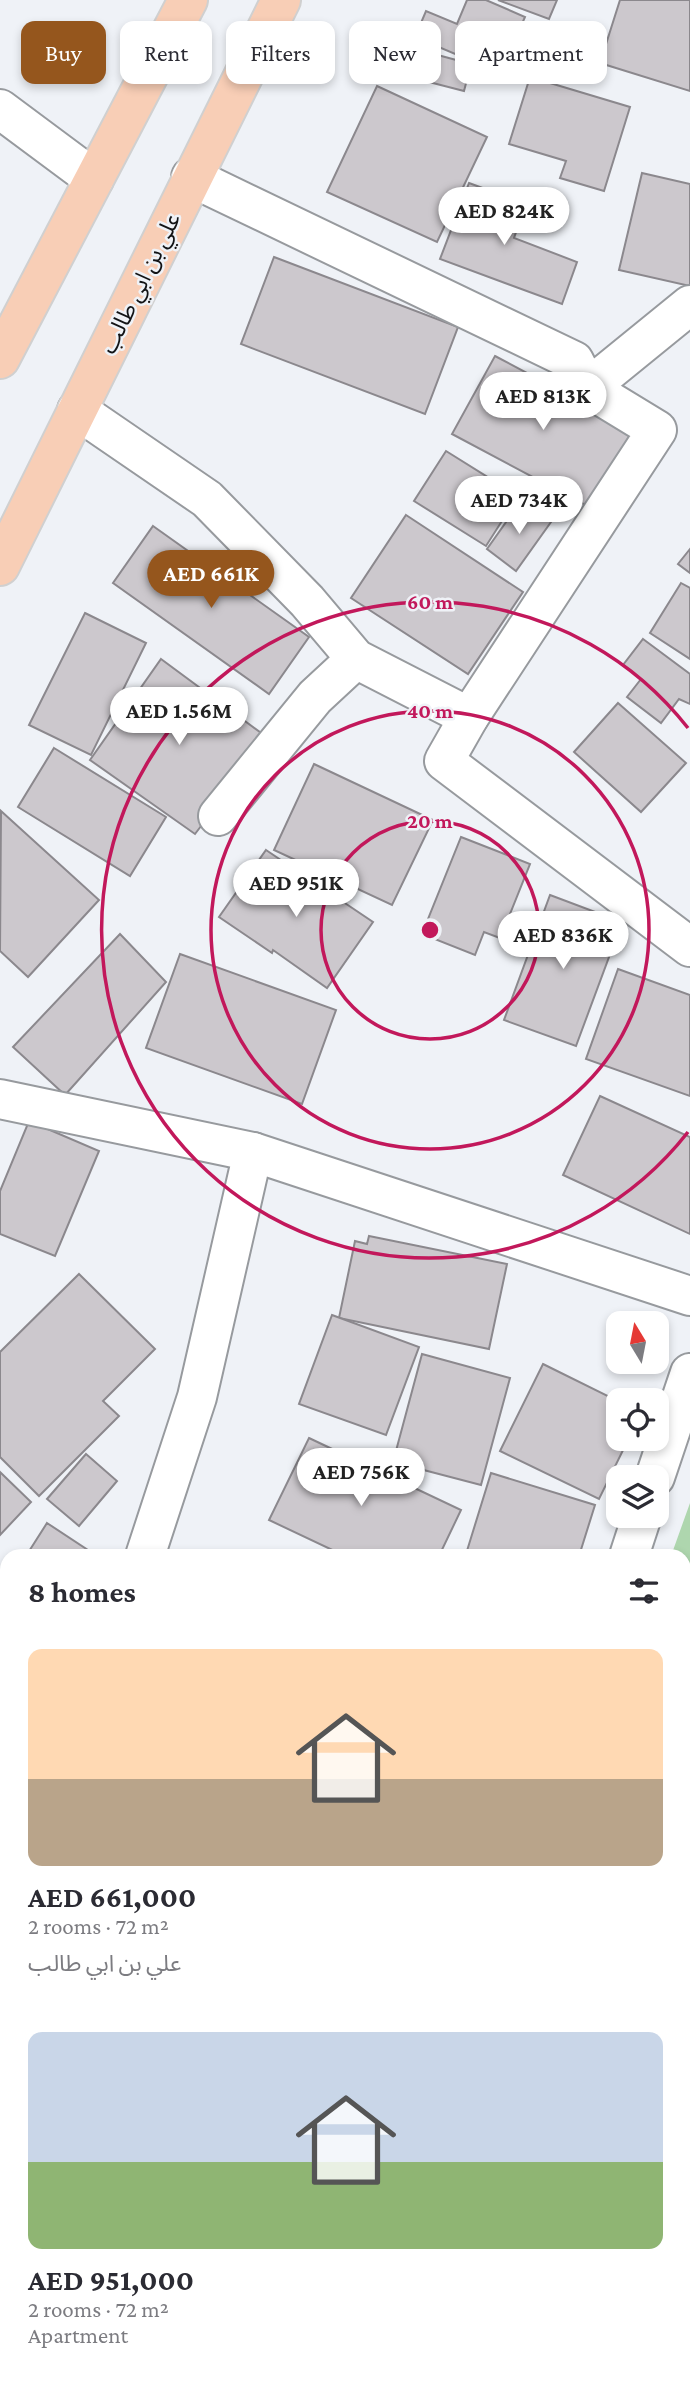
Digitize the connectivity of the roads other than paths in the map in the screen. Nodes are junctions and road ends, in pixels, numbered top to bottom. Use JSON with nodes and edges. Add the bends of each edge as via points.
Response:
{"nodes":[{"id":1,"x":188,"y":0,"type":"edge"},
{"id":2,"x":281,"y":0,"type":"edge"},
{"id":3,"x":0,"y":109,"type":"edge"},
{"id":4,"x":191,"y":177,"type":"junction"},
{"id":5,"x":94,"y":178,"type":"junction"},
{"id":6,"x":690,"y":305,"type":"edge"},
{"id":7,"x":0,"y":359,"type":"edge"},
{"id":8,"x":588,"y":388,"type":"junction"},
{"id":9,"x":77,"y":410,"type":"junction"},
{"id":10,"x":0,"y":566,"type":"edge"},
{"id":11,"x":356,"y":659,"type":"junction"},
{"id":12,"x":469,"y":717,"type":"junction"},
{"id":13,"x":218,"y":816,"type":"dead end"},
{"id":14,"x":690,"y":947,"type":"edge"},
{"id":15,"x":0,"y":1100,"type":"edge"},
{"id":16,"x":253,"y":1152,"type":"junction"},
{"id":17,"x":690,"y":1296,"type":"edge"},
{"id":18,"x":690,"y":1373,"type":"edge"},
{"id":19,"x":659,"y":1465,"type":"edge"},
{"id":20,"x":638,"y":1528,"type":"edge"},
{"id":21,"x":147,"y":1549,"type":"edge"},
{"id":22,"x":631,"y":1549,"type":"edge"}],
"edges":[{"from":1,"to":5,"type":"main road"},
{"from":2,"to":4,"type":"main road","name":"علي بن ابي طالب"},
{"from":3,"to":5,"type":"street"},
{"from":4,"to":8,"type":"street","via":[[573,361]]},
{"from":4,"to":9,"type":"main road","name":"علي بن ابي طالب"},
{"from":5,"to":7,"type":"main road"},
{"from":6,"to":8,"type":"street"},
{"from":8,"to":12,"type":"street","via":[[657,430]]},
{"from":9,"to":10,"type":"main road","name":"علي بن ابي طالب"},
{"from":9,"to":11,"type":"street","via":[[207,499],[307,601]]},
{"from":11,"to":12,"type":"street"},
{"from":11,"to":13,"type":"street","via":[[315,696]]},
{"from":12,"to":14,"type":"street","via":[[444,761]]},
{"from":15,"to":16,"type":"street"},
{"from":16,"to":17,"type":"street"},
{"from":16,"to":21,"type":"street","via":[[197,1397]]},
{"from":18,"to":19,"type":"street"},
{"from":20,"to":22,"type":"street"}]}
